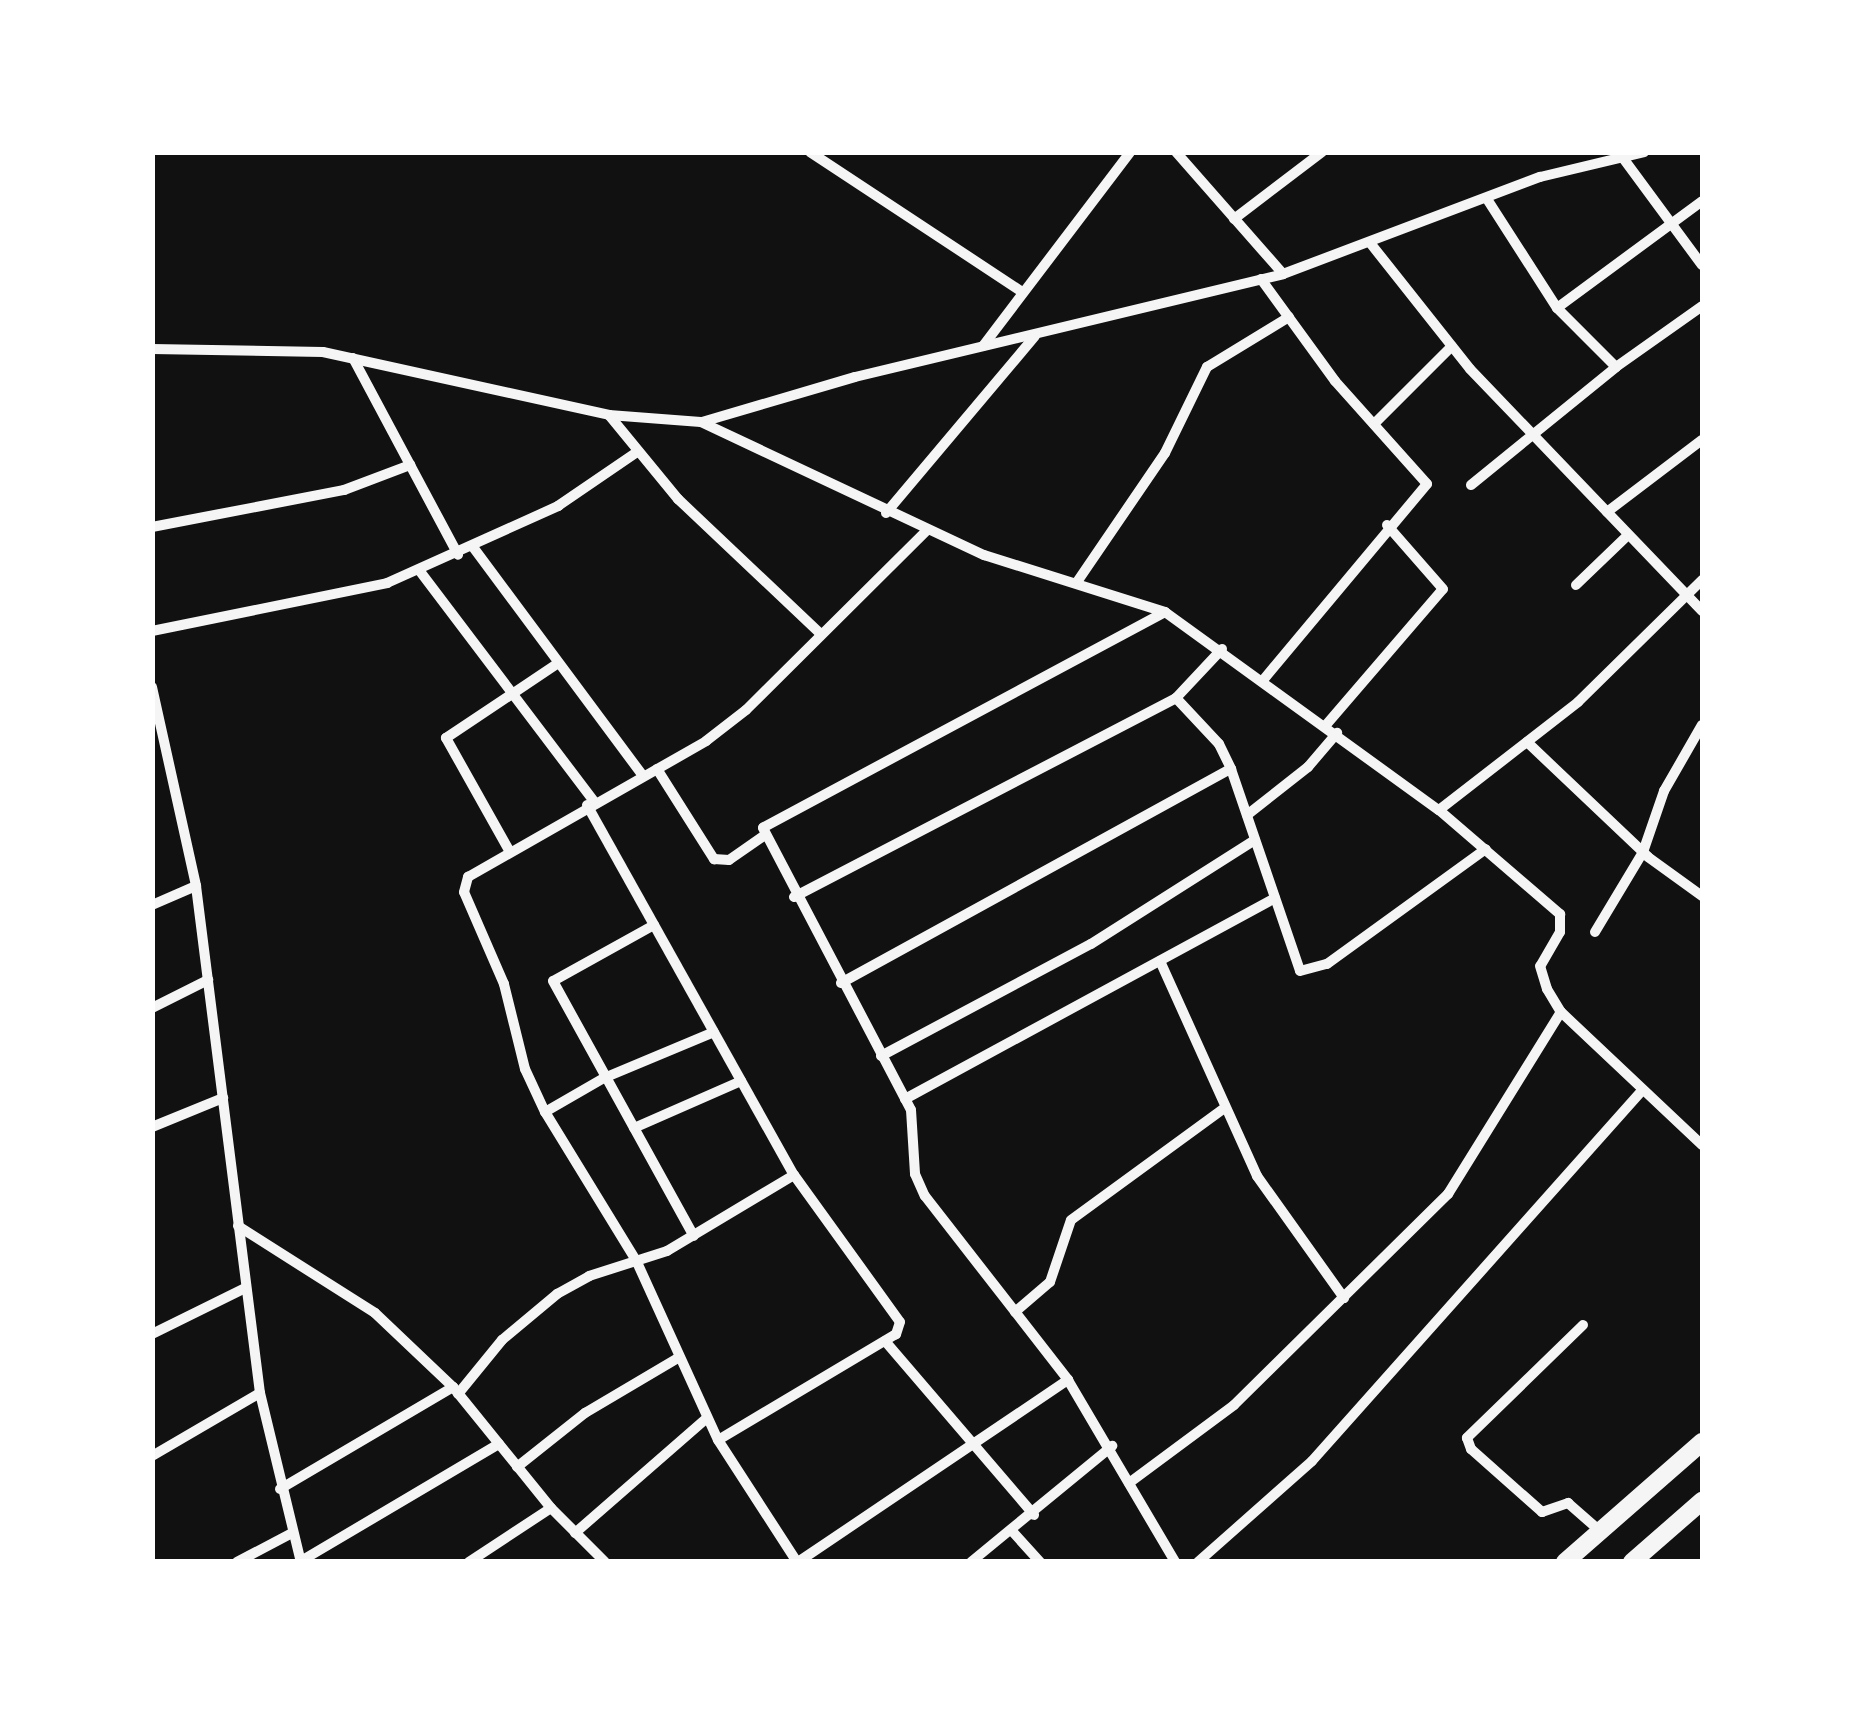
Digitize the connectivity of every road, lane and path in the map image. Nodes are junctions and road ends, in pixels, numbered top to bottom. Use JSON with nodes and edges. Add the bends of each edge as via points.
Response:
{"nodes":[{"id":1,"x":810,"y":152,"type":"edge"},
{"id":2,"x":1130,"y":152,"type":"edge"},
{"id":3,"x":1176,"y":152,"type":"edge"},
{"id":4,"x":1322,"y":152,"type":"edge"},
{"id":5,"x":1644,"y":152,"type":"edge"},
{"id":6,"x":1597,"y":158,"type":"edge"},
{"id":7,"x":1623,"y":158,"type":"junction"},
{"id":8,"x":1488,"y":199,"type":"junction"},
{"id":9,"x":1702,"y":201,"type":"edge"},
{"id":10,"x":1234,"y":219,"type":"junction"},
{"id":11,"x":1669,"y":223,"type":"junction"},
{"id":12,"x":1371,"y":244,"type":"junction"},
{"id":13,"x":1702,"y":265,"type":"edge"},
{"id":14,"x":1282,"y":274,"type":"junction"},
{"id":15,"x":1261,"y":279,"type":"junction"},
{"id":16,"x":1022,"y":292,"type":"junction"},
{"id":17,"x":1702,"y":306,"type":"edge"},
{"id":18,"x":1558,"y":308,"type":"junction"},
{"id":19,"x":1289,"y":317,"type":"junction"},
{"id":20,"x":1036,"y":336,"type":"junction"},
{"id":21,"x":983,"y":346,"type":"junction"},
{"id":22,"x":1452,"y":346,"type":"junction"},
{"id":23,"x":152,"y":349,"type":"edge"},
{"id":24,"x":353,"y":358,"type":"junction"},
{"id":25,"x":1616,"y":367,"type":"junction"},
{"id":26,"x":609,"y":414,"type":"junction"},
{"id":27,"x":701,"y":422,"type":"junction"},
{"id":28,"x":1374,"y":424,"type":"junction"},
{"id":29,"x":1530,"y":432,"type":"junction"},
{"id":30,"x":1702,"y":440,"type":"edge"},
{"id":31,"x":636,"y":452,"type":"junction"},
{"id":32,"x":410,"y":465,"type":"junction"},
{"id":33,"x":1471,"y":485,"type":"dead end"},
{"id":34,"x":1607,"y":512,"type":"junction"},
{"id":35,"x":886,"y":513,"type":"junction"},
{"id":36,"x":1386,"y":525,"type":"junction"},
{"id":37,"x":152,"y":527,"type":"edge"},
{"id":38,"x":927,"y":530,"type":"junction"},
{"id":39,"x":1628,"y":535,"type":"junction"},
{"id":40,"x":472,"y":548,"type":"junction"},
{"id":41,"x":458,"y":555,"type":"junction"},
{"id":42,"x":419,"y":570,"type":"junction"},
{"id":43,"x":1702,"y":580,"type":"edge"},
{"id":44,"x":1077,"y":582,"type":"junction"},
{"id":45,"x":1576,"y":585,"type":"dead end"},
{"id":46,"x":1686,"y":596,"type":"junction"},
{"id":47,"x":1702,"y":611,"type":"edge"},
{"id":48,"x":1165,"y":612,"type":"junction"},
{"id":49,"x":152,"y":631,"type":"edge"},
{"id":50,"x":821,"y":634,"type":"junction"},
{"id":51,"x":1222,"y":648,"type":"junction"},
{"id":52,"x":557,"y":664,"type":"junction"},
{"id":53,"x":1265,"y":678,"type":"junction"},
{"id":54,"x":152,"y":687,"type":"edge"},
{"id":55,"x":510,"y":696,"type":"junction"},
{"id":56,"x":1176,"y":698,"type":"junction"},
{"id":57,"x":1702,"y":724,"type":"edge"},
{"id":58,"x":1326,"y":725,"type":"junction"},
{"id":59,"x":1337,"y":733,"type":"junction"},
{"id":60,"x":1527,"y":742,"type":"junction"},
{"id":61,"x":1231,"y":768,"type":"junction"},
{"id":62,"x":657,"y":769,"type":"junction"},
{"id":63,"x":643,"y":776,"type":"junction"},
{"id":64,"x":590,"y":803,"type":"junction"},
{"id":65,"x":1439,"y":810,"type":"junction"},
{"id":66,"x":1247,"y":816,"type":"junction"},
{"id":67,"x":765,"y":836,"type":"junction"},
{"id":68,"x":1255,"y":840,"type":"junction"},
{"id":69,"x":1486,"y":849,"type":"junction"},
{"id":70,"x":510,"y":852,"type":"junction"},
{"id":71,"x":1643,"y":852,"type":"junction"},
{"id":72,"x":1702,"y":876,"type":"edge"},
{"id":73,"x":196,"y":886,"type":"junction"},
{"id":74,"x":1698,"y":892,"type":"edge"},
{"id":75,"x":794,"y":897,"type":"junction"},
{"id":76,"x":1275,"y":898,"type":"junction"},
{"id":77,"x":152,"y":905,"type":"edge"},
{"id":78,"x":654,"y":925,"type":"junction"},
{"id":79,"x":1595,"y":932,"type":"dead end"},
{"id":80,"x":1160,"y":960,"type":"junction"},
{"id":81,"x":208,"y":980,"type":"junction"},
{"id":82,"x":841,"y":983,"type":"junction"},
{"id":83,"x":152,"y":1008,"type":"edge"},
{"id":84,"x":1561,"y":1012,"type":"junction"},
{"id":85,"x":714,"y":1032,"type":"junction"},
{"id":86,"x":881,"y":1056,"type":"junction"},
{"id":87,"x":604,"y":1078,"type":"junction"},
{"id":88,"x":741,"y":1081,"type":"junction"},
{"id":89,"x":1642,"y":1090,"type":"junction"},
{"id":90,"x":223,"y":1098,"type":"junction"},
{"id":91,"x":904,"y":1099,"type":"junction"},
{"id":92,"x":1222,"y":1110,"type":"junction"},
{"id":93,"x":545,"y":1112,"type":"junction"},
{"id":94,"x":152,"y":1127,"type":"edge"},
{"id":95,"x":634,"y":1128,"type":"junction"},
{"id":96,"x":1702,"y":1145,"type":"edge"},
{"id":97,"x":794,"y":1175,"type":"junction"},
{"id":98,"x":238,"y":1226,"type":"junction"},
{"id":99,"x":694,"y":1236,"type":"junction"},
{"id":100,"x":637,"y":1262,"type":"junction"},
{"id":101,"x":245,"y":1288,"type":"junction"},
{"id":102,"x":1344,"y":1298,"type":"junction"},
{"id":103,"x":1015,"y":1312,"type":"junction"},
{"id":104,"x":1582,"y":1325,"type":"dead end"},
{"id":105,"x":152,"y":1334,"type":"edge"},
{"id":106,"x":885,"y":1341,"type":"junction"},
{"id":107,"x":678,"y":1358,"type":"junction"},
{"id":108,"x":1068,"y":1380,"type":"junction"},
{"id":109,"x":456,"y":1390,"type":"junction"},
{"id":110,"x":260,"y":1394,"type":"junction"},
{"id":111,"x":707,"y":1418,"type":"junction"},
{"id":112,"x":718,"y":1440,"type":"junction"},
{"id":113,"x":1702,"y":1442,"type":"edge"},
{"id":114,"x":498,"y":1444,"type":"junction"},
{"id":115,"x":974,"y":1444,"type":"junction"},
{"id":116,"x":1112,"y":1446,"type":"junction"},
{"id":117,"x":152,"y":1456,"type":"edge"},
{"id":118,"x":517,"y":1466,"type":"junction"},
{"id":119,"x":1130,"y":1482,"type":"junction"},
{"id":120,"x":280,"y":1489,"type":"junction"},
{"id":121,"x":1702,"y":1501,"type":"edge"},
{"id":122,"x":551,"y":1508,"type":"junction"},
{"id":123,"x":1034,"y":1514,"type":"junction"},
{"id":124,"x":1012,"y":1530,"type":"junction"},
{"id":125,"x":1600,"y":1531,"type":"junction"},
{"id":126,"x":292,"y":1533,"type":"junction"},
{"id":127,"x":575,"y":1533,"type":"junction"},
{"id":128,"x":1170,"y":1560,"type":"edge"},
{"id":129,"x":301,"y":1561,"type":"edge"},
{"id":130,"x":237,"y":1562,"type":"edge"},
{"id":131,"x":469,"y":1562,"type":"edge"},
{"id":132,"x":605,"y":1562,"type":"edge"},
{"id":133,"x":798,"y":1562,"type":"edge"},
{"id":134,"x":971,"y":1562,"type":"edge"},
{"id":135,"x":1040,"y":1562,"type":"edge"},
{"id":136,"x":1198,"y":1562,"type":"edge"},
{"id":137,"x":1565,"y":1562,"type":"edge"},
{"id":138,"x":1632,"y":1562,"type":"edge"}],
"edges":[{"from":1,"to":16,"type":"street"},
{"from":2,"to":16,"type":"street"},
{"from":3,"to":10,"type":"street"},
{"from":4,"to":10,"type":"street"},
{"from":5,"to":7,"type":"street"},
{"from":6,"to":7,"type":"street"},
{"from":6,"to":8,"type":"street"},
{"from":7,"to":11,"type":"street"},
{"from":8,"to":12,"type":"street"},
{"from":8,"to":18,"type":"street"},
{"from":9,"to":11,"type":"street"},
{"from":10,"to":14,"type":"street"},
{"from":11,"to":13,"type":"street"},
{"from":11,"to":18,"type":"street"},
{"from":12,"to":14,"type":"street"},
{"from":12,"to":22,"type":"street"},
{"from":14,"to":15,"type":"street"},
{"from":15,"to":19,"type":"street"},
{"from":15,"to":20,"type":"street"},
{"from":16,"to":21,"type":"street"},
{"from":17,"to":25,"type":"street"},
{"from":18,"to":25,"type":"street"},
{"from":19,"to":28,"type":"street"},
{"from":19,"to":44,"type":"street","via":[[1207,368],[1165,452]]},
{"from":20,"to":21,"type":"street"},
{"from":20,"to":35,"type":"street"},
{"from":21,"to":27,"type":"street"},
{"from":22,"to":28,"type":"street"},
{"from":22,"to":29,"type":"street"},
{"from":23,"to":24,"type":"street"},
{"from":24,"to":26,"type":"street"},
{"from":24,"to":32,"type":"street"},
{"from":25,"to":29,"type":"street"},
{"from":26,"to":27,"type":"street"},
{"from":26,"to":31,"type":"street"},
{"from":27,"to":35,"type":"street"},
{"from":28,"to":36,"type":"street","via":[[1427,484]]},
{"from":29,"to":33,"type":"street"},
{"from":29,"to":34,"type":"street"},
{"from":30,"to":34,"type":"street"},
{"from":31,"to":40,"type":"street","via":[[558,506]]},
{"from":31,"to":50,"type":"street","via":[[747,570]]},
{"from":32,"to":37,"type":"street","via":[[344,490]]},
{"from":32,"to":41,"type":"street"},
{"from":34,"to":39,"type":"street"},
{"from":35,"to":38,"type":"street"},
{"from":36,"to":53,"type":"street"},
{"from":36,"to":58,"type":"street","via":[[1443,588]]},
{"from":38,"to":44,"type":"street"},
{"from":38,"to":50,"type":"street"},
{"from":39,"to":45,"type":"street"},
{"from":39,"to":46,"type":"street"},
{"from":40,"to":41,"type":"street"},
{"from":40,"to":52,"type":"street"},
{"from":41,"to":42,"type":"street"},
{"from":42,"to":49,"type":"street","via":[[353,591]]},
{"from":42,"to":55,"type":"street"},
{"from":43,"to":46,"type":"street"},
{"from":44,"to":48,"type":"street"},
{"from":46,"to":47,"type":"street"},
{"from":46,"to":60,"type":"street"},
{"from":48,"to":51,"type":"street"},
{"from":48,"to":67,"type":"street","via":[[768,821]]},
{"from":50,"to":62,"type":"street","via":[[746,710]]},
{"from":51,"to":53,"type":"street"},
{"from":51,"to":56,"type":"street"},
{"from":52,"to":55,"type":"street"},
{"from":52,"to":63,"type":"street"},
{"from":53,"to":58,"type":"street"},
{"from":54,"to":73,"type":"street"},
{"from":55,"to":64,"type":"street"},
{"from":55,"to":70,"type":"street","via":[[446,738]]},
{"from":56,"to":61,"type":"street","via":[[1219,744]]},
{"from":56,"to":75,"type":"street"},
{"from":57,"to":71,"type":"street","via":[[1664,791]]},
{"from":58,"to":59,"type":"street"},
{"from":59,"to":65,"type":"street"},
{"from":59,"to":66,"type":"street","via":[[1308,767]]},
{"from":60,"to":65,"type":"street"},
{"from":60,"to":71,"type":"street"},
{"from":61,"to":66,"type":"street"},
{"from":61,"to":82,"type":"street"},
{"from":62,"to":63,"type":"street"},
{"from":62,"to":67,"type":"street","via":[[714,860],[728,860]]},
{"from":63,"to":64,"type":"street"},
{"from":64,"to":70,"type":"street"},
{"from":64,"to":78,"type":"street"},
{"from":65,"to":69,"type":"street"},
{"from":66,"to":68,"type":"street"},
{"from":67,"to":75,"type":"street"},
{"from":68,"to":76,"type":"street"},
{"from":68,"to":86,"type":"street","via":[[1091,944]]},
{"from":69,"to":76,"type":"street","via":[[1365,938],[1305,973]]},
{"from":69,"to":84,"type":"street","via":[[1560,914],[1560,932],[1540,966]]},
{"from":70,"to":93,"type":"street","via":[[468,878],[464,892],[504,984],[525,1069]]},
{"from":71,"to":74,"type":"street"},
{"from":71,"to":79,"type":"street"},
{"from":72,"to":74,"type":"street"},
{"from":73,"to":77,"type":"street"},
{"from":73,"to":81,"type":"street"},
{"from":75,"to":82,"type":"street"},
{"from":76,"to":80,"type":"street"},
{"from":78,"to":85,"type":"street"},
{"from":78,"to":87,"type":"street","via":[[553,981]]},
{"from":80,"to":91,"type":"street"},
{"from":80,"to":92,"type":"street"},
{"from":81,"to":83,"type":"street"},
{"from":81,"to":90,"type":"street"},
{"from":82,"to":86,"type":"street"},
{"from":84,"to":89,"type":"street"},
{"from":84,"to":102,"type":"street","via":[[1448,1194]]},
{"from":85,"to":87,"type":"street"},
{"from":85,"to":88,"type":"street"},
{"from":86,"to":91,"type":"street"},
{"from":87,"to":93,"type":"street"},
{"from":87,"to":95,"type":"street"},
{"from":88,"to":95,"type":"street"},
{"from":88,"to":97,"type":"street"},
{"from":89,"to":96,"type":"street"},
{"from":89,"to":136,"type":"street","via":[[1312,1460]]},
{"from":90,"to":94,"type":"street"},
{"from":90,"to":98,"type":"street"},
{"from":91,"to":103,"type":"street","via":[[916,1126],[918,1183]]},
{"from":92,"to":102,"type":"street","via":[[1257,1176]]},
{"from":92,"to":103,"type":"street","via":[[1070,1220],[1050,1282]]},
{"from":93,"to":100,"type":"street"},
{"from":95,"to":99,"type":"street"},
{"from":97,"to":99,"type":"street"},
{"from":97,"to":106,"type":"street","via":[[900,1322]]},
{"from":98,"to":101,"type":"street"},
{"from":98,"to":109,"type":"street","via":[[375,1313]]},
{"from":99,"to":100,"type":"street"},
{"from":100,"to":107,"type":"street"},
{"from":100,"to":109,"type":"street","via":[[557,1294]]},
{"from":101,"to":105,"type":"street"},
{"from":101,"to":110,"type":"street"},
{"from":102,"to":119,"type":"street","via":[[1234,1405]]},
{"from":103,"to":108,"type":"street"},
{"from":104,"to":125,"type":"street","via":[[1467,1438],[1471,1450],[1542,1512],[1568,1503]]},
{"from":106,"to":112,"type":"street"},
{"from":106,"to":115,"type":"street"},
{"from":107,"to":111,"type":"street"},
{"from":107,"to":118,"type":"street","via":[[585,1413]]},
{"from":108,"to":115,"type":"street"},
{"from":108,"to":116,"type":"street"},
{"from":109,"to":114,"type":"street"},
{"from":109,"to":120,"type":"street"},
{"from":110,"to":117,"type":"street"},
{"from":110,"to":120,"type":"street"},
{"from":111,"to":112,"type":"street"},
{"from":111,"to":127,"type":"street"},
{"from":112,"to":133,"type":"street"},
{"from":113,"to":125,"type":"main road"},
{"from":114,"to":118,"type":"street"},
{"from":114,"to":129,"type":"street"},
{"from":115,"to":123,"type":"street"},
{"from":115,"to":133,"type":"street"},
{"from":116,"to":119,"type":"street"},
{"from":116,"to":123,"type":"street"},
{"from":118,"to":122,"type":"street"},
{"from":119,"to":128,"type":"street"},
{"from":120,"to":126,"type":"street"},
{"from":121,"to":138,"type":"main road"},
{"from":122,"to":127,"type":"street"},
{"from":122,"to":131,"type":"street"},
{"from":123,"to":124,"type":"street"},
{"from":124,"to":134,"type":"street"},
{"from":124,"to":135,"type":"street"},
{"from":125,"to":137,"type":"main road"},
{"from":126,"to":129,"type":"street"},
{"from":126,"to":130,"type":"street"},
{"from":127,"to":132,"type":"street"}]}
